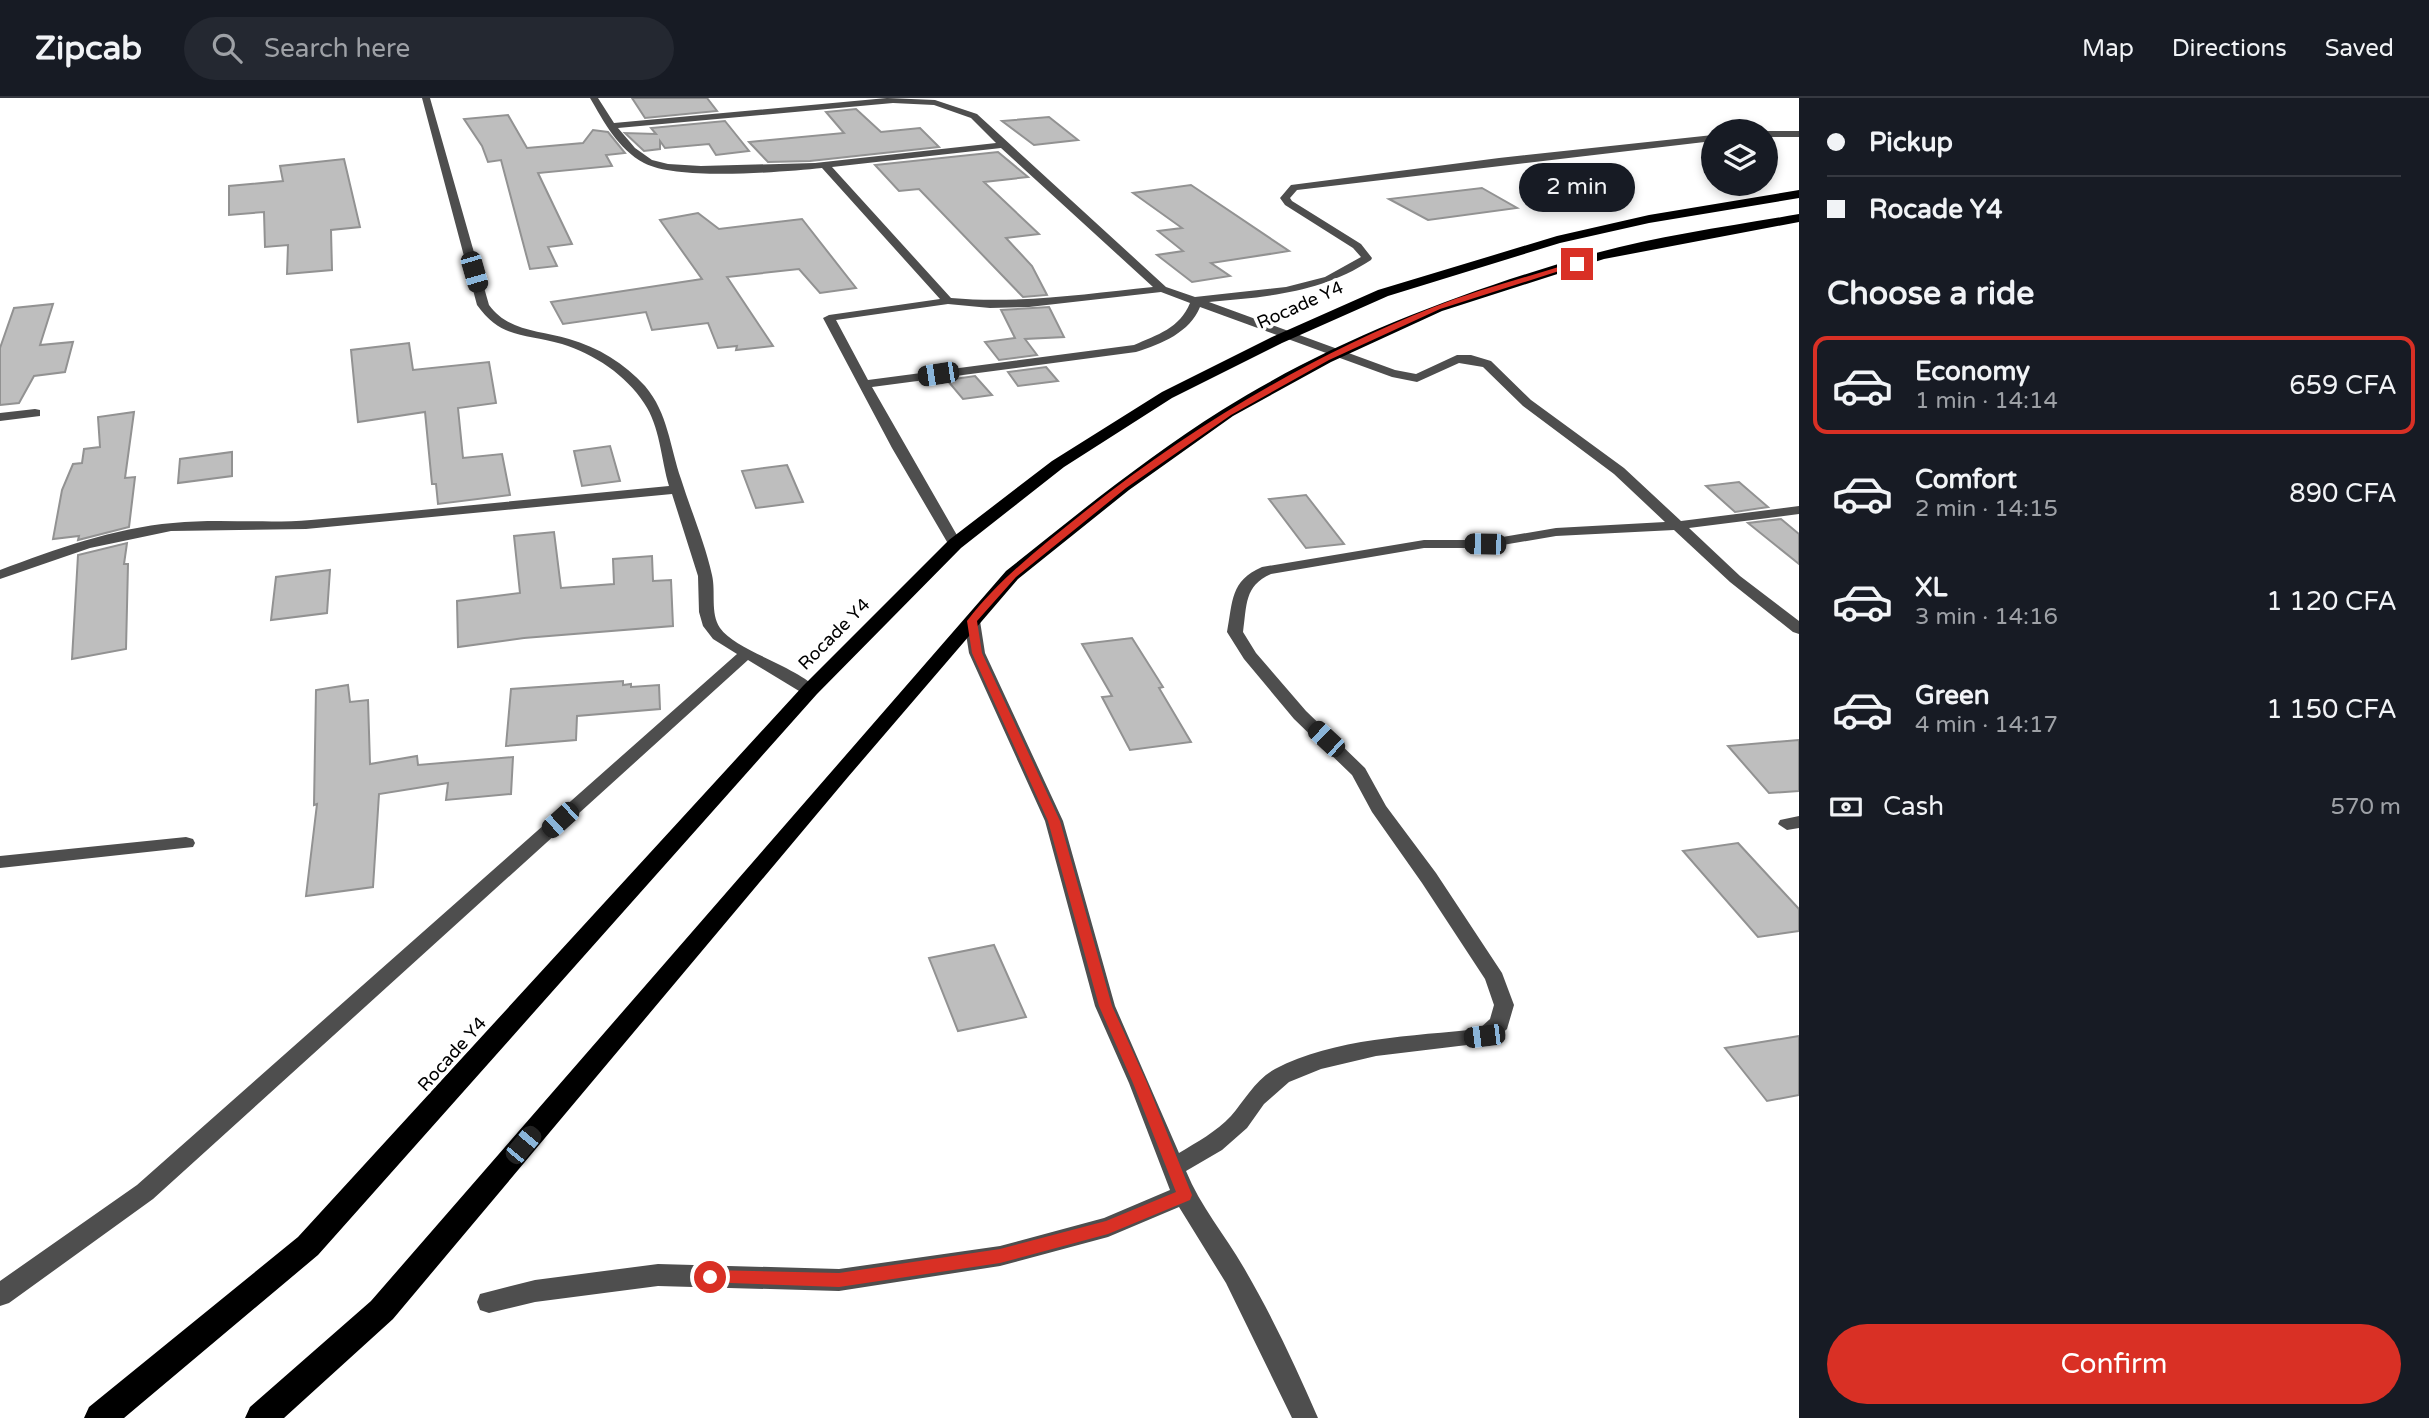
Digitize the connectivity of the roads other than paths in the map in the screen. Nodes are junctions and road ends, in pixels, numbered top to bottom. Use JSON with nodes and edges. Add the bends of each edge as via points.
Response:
{"nodes":[{"id":1,"x":426,"y":98,"type":"edge"},
{"id":2,"x":594,"y":98,"type":"edge"},
{"id":3,"x":610,"y":125,"type":"junction"},
{"id":4,"x":1778,"y":134,"type":"edge"},
{"id":5,"x":1799,"y":134,"type":"edge"},
{"id":6,"x":1701,"y":139,"type":"edge"},
{"id":7,"x":1003,"y":145,"type":"junction"},
{"id":8,"x":824,"y":163,"type":"junction"},
{"id":9,"x":1799,"y":194,"type":"edge"},
{"id":10,"x":1799,"y":218,"type":"edge"},
{"id":11,"x":1162,"y":289,"type":"junction"},
{"id":12,"x":1197,"y":300,"type":"junction"},
{"id":13,"x":948,"y":301,"type":"junction"},
{"id":14,"x":866,"y":384,"type":"junction"},
{"id":15,"x":35,"y":412,"type":"dead end"},
{"id":16,"x":0,"y":417,"type":"edge"},
{"id":17,"x":677,"y":489,"type":"junction"},
{"id":18,"x":1799,"y":510,"type":"edge"},
{"id":19,"x":1680,"y":525,"type":"junction"},
{"id":20,"x":955,"y":544,"type":"junction"},
{"id":21,"x":0,"y":575,"type":"edge"},
{"id":22,"x":972,"y":621,"type":"junction"},
{"id":23,"x":1799,"y":629,"type":"edge"},
{"id":24,"x":747,"y":653,"type":"junction"},
{"id":25,"x":810,"y":690,"type":"junction"},
{"id":26,"x":186,"y":843,"type":"dead end"},
{"id":27,"x":0,"y":862,"type":"edge"},
{"id":28,"x":1173,"y":1167,"type":"junction"},
{"id":29,"x":1184,"y":1195,"type":"junction"},
{"id":30,"x":0,"y":1295,"type":"edge"},
{"id":31,"x":489,"y":1302,"type":"dead end"},
{"id":32,"x":100,"y":1418,"type":"edge"},
{"id":33,"x":261,"y":1418,"type":"edge"},
{"id":34,"x":1304,"y":1418,"type":"edge"}],
"edges":[{"from":1,"to":17,"type":"street","via":[[488,313],[509,330],[564,341],[625,372],[651,402]]},
{"from":2,"to":3,"type":"street"},
{"from":3,"to":7,"type":"street","via":[[893,100],[935,103],[974,116]]},
{"from":3,"to":8,"type":"street","via":[[632,150],[657,165],[732,170]]},
{"from":4,"to":5,"type":"street"},
{"from":6,"to":12,"type":"street","via":[[1293,187],[1285,198],[1288,203],[1357,246],[1367,258],[1349,272],[1282,292]]},
{"from":7,"to":8,"type":"street"},
{"from":7,"to":11,"type":"street"},
{"from":8,"to":13,"type":"street"},
{"from":9,"to":20,"type":"highway","name":"Rocade Y4","via":[[1557,240],[1383,293],[1167,395],[1058,464]]},
{"from":10,"to":22,"type":"highway","via":[[1601,256],[1437,308],[1326,359],[1228,414],[1123,486],[1012,575]]},
{"from":11,"to":12,"type":"street"},
{"from":11,"to":13,"type":"street","via":[[1029,304]]},
{"from":12,"to":14,"type":"street","via":[[1189,320],[1136,348]]},
{"from":12,"to":19,"type":"street","via":[[1392,373],[1417,378],[1457,359],[1487,364],[1527,403],[1619,471]]},
{"from":13,"to":14,"type":"street","via":[[829,318]]},
{"from":14,"to":20,"type":"street"},
{"from":15,"to":16,"type":"street"},
{"from":17,"to":21,"type":"street","via":[[306,525],[170,527],[114,538]]},
{"from":17,"to":24,"type":"street","via":[[706,579],[712,629],[726,643]]},
{"from":18,"to":19,"type":"street"},
{"from":19,"to":23,"type":"street","via":[[1735,579]]},
{"from":19,"to":28,"type":"street","via":[[1578,530],[1485,544],[1402,547],[1267,570],[1251,577],[1240,596],[1235,632],[1300,715],[1359,772],[1378,808],[1489,967],[1504,1005],[1500,1023],[1484,1036],[1376,1048],[1281,1076],[1214,1144]]},
{"from":20,"to":25,"type":"highway","name":"Rocade Y4"},
{"from":22,"to":28,"type":"street","via":[[977,653],[1054,821],[1105,1006]]},
{"from":22,"to":33,"type":"highway","via":[[382,1310]]},
{"from":24,"to":25,"type":"street"},
{"from":24,"to":30,"type":"street","via":[[145,1192]]},
{"from":25,"to":32,"type":"highway","name":"Rocade Y4","via":[[308,1247]]},
{"from":26,"to":27,"type":"street"},
{"from":28,"to":29,"type":"street"},
{"from":29,"to":31,"type":"street","via":[[1108,1227],[987,1258],[839,1280],[658,1275],[535,1291]]},
{"from":29,"to":34,"type":"street","via":[[1235,1275]]}]}
